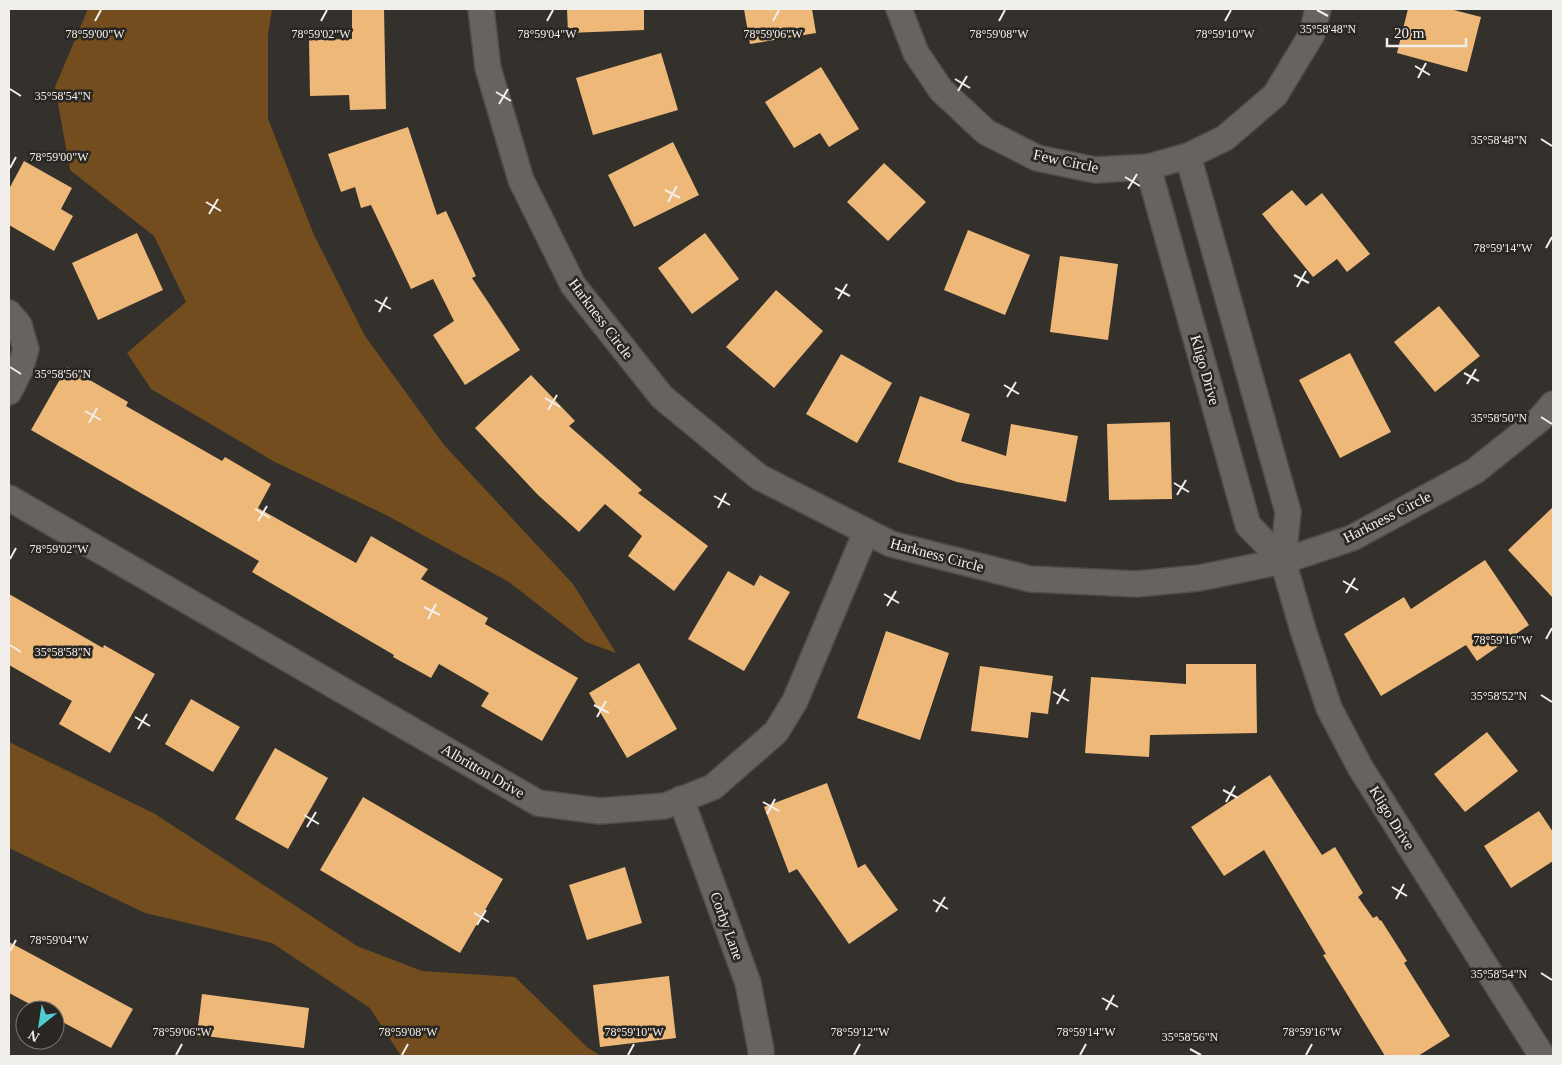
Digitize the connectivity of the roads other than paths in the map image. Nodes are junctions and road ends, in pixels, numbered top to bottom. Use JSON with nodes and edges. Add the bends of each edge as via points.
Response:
{"nodes":[{"id":1,"x":481,"y":9,"type":"edge"},
{"id":2,"x":899,"y":9,"type":"edge"},
{"id":3,"x":1318,"y":9,"type":"edge"},
{"id":4,"x":1188,"y":156,"type":"junction"},
{"id":5,"x":1148,"y":167,"type":"junction"},
{"id":6,"x":9,"y":313,"type":"edge"},
{"id":7,"x":9,"y":392,"type":"edge"},
{"id":8,"x":1553,"y":404,"type":"edge"},
{"id":9,"x":9,"y":498,"type":"edge"},
{"id":10,"x":866,"y":532,"type":"junction"},
{"id":11,"x":1283,"y":561,"type":"junction"},
{"id":12,"x":681,"y":799,"type":"junction"},
{"id":13,"x":761,"y":1056,"type":"edge"},
{"id":14,"x":1542,"y":1056,"type":"edge"}],
"edges":[{"from":1,"to":10,"type":"street","name":"Harkness Circle","via":[[488,68],[520,180],[573,285],[662,397],[759,477]]},
{"from":2,"to":5,"type":"street","name":"Few Circle","via":[[916,53],[940,90],[986,132],[1037,158],[1095,170]]},
{"from":3,"to":4,"type":"street","name":"Few Circle","via":[[1312,34],[1275,95],[1225,138]]},
{"from":4,"to":5,"type":"street","name":"Few Circle"},
{"from":4,"to":11,"type":"street","name":"Kligo Drive","via":[[1288,512]]},
{"from":5,"to":11,"type":"street","name":"Kligo Drive","via":[[1248,525]]},
{"from":6,"to":7,"type":"street","via":[[19,325],[26,348]]},
{"from":8,"to":11,"type":"street","name":"Harkness Circle","via":[[1540,419],[1475,471],[1352,538]]},
{"from":9,"to":12,"type":"street","name":"Albritton Drive","via":[[538,803],[600,811],[665,806]]},
{"from":10,"to":11,"type":"street","name":"Harkness Circle","via":[[891,544],[1030,579],[1137,584],[1199,578]]},
{"from":10,"to":12,"type":"street","name":"Albritton Drive","via":[[795,701],[776,732],[713,787]]},
{"from":11,"to":14,"type":"street","name":"Kligo Drive","via":[[1333,717],[1360,767]]},
{"from":12,"to":13,"type":"street","name":"Corby Lane","via":[[748,983]]}]}
